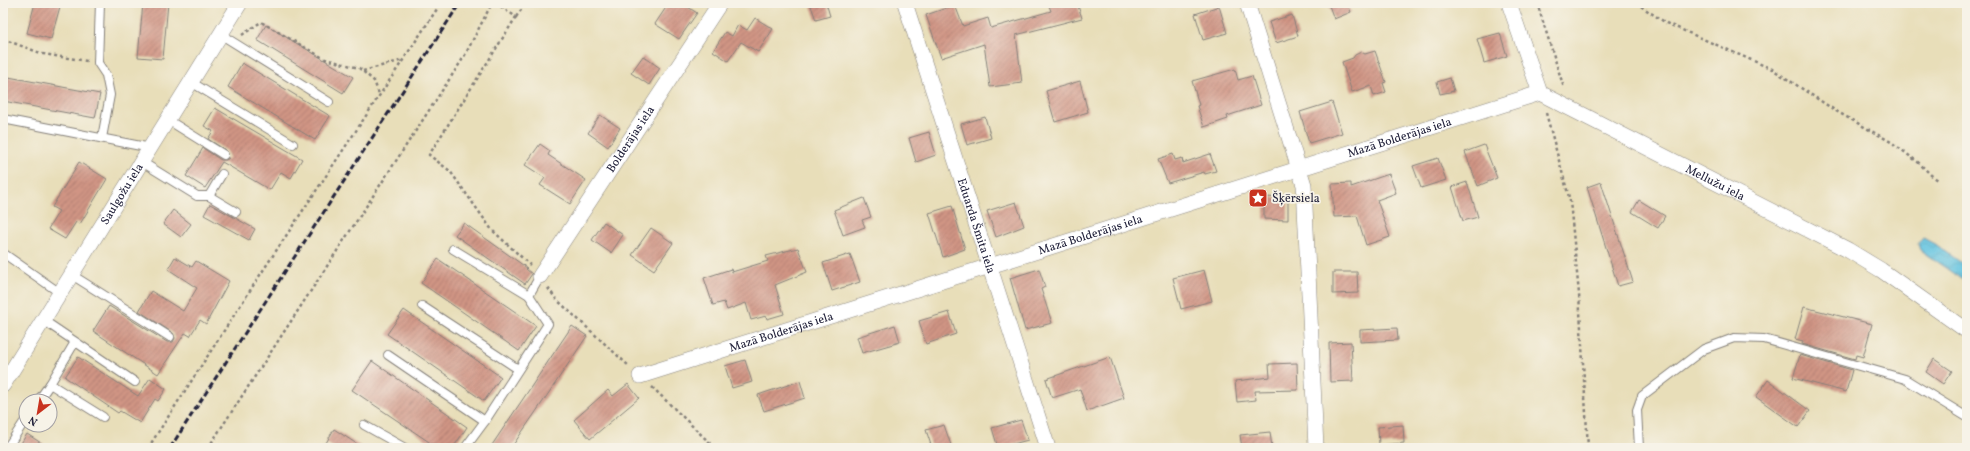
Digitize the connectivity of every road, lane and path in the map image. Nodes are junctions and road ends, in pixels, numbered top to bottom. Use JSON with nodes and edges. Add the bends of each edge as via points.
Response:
{"nodes":[{"id":1,"x":100,"y":3,"type":"edge"},
{"id":2,"x":240,"y":3,"type":"edge"},
{"id":3,"x":441,"y":3,"type":"edge"},
{"id":4,"x":492,"y":3,"type":"edge"},
{"id":5,"x":496,"y":3,"type":"edge"},
{"id":6,"x":526,"y":3,"type":"edge"},
{"id":7,"x":720,"y":3,"type":"edge"},
{"id":8,"x":905,"y":3,"type":"edge"},
{"id":9,"x":1247,"y":3,"type":"edge"},
{"id":10,"x":1509,"y":3,"type":"edge"},
{"id":11,"x":1537,"y":3,"type":"edge"},
{"id":12,"x":1636,"y":3,"type":"edge"},
{"id":13,"x":516,"y":17,"type":"junction"},
{"id":14,"x":226,"y":38,"type":"junction"},
{"id":15,"x":3,"y":39,"type":"edge"},
{"id":16,"x":403,"y":60,"type":"junction"},
{"id":17,"x":98,"y":63,"type":"junction"},
{"id":18,"x":363,"y":71,"type":"junction"},
{"id":19,"x":191,"y":82,"type":"junction"},
{"id":20,"x":1540,"y":93,"type":"junction"},
{"id":21,"x":380,"y":95,"type":"junction"},
{"id":22,"x":329,"y":102,"type":"dead end"},
{"id":23,"x":1566,"y":107,"type":"junction"},
{"id":24,"x":3,"y":119,"type":"edge"},
{"id":25,"x":168,"y":120,"type":"junction"},
{"id":26,"x":102,"y":138,"type":"junction"},
{"id":27,"x":293,"y":144,"type":"dead end"},
{"id":28,"x":151,"y":148,"type":"junction"},
{"id":29,"x":224,"y":155,"type":"dead end"},
{"id":30,"x":142,"y":162,"type":"junction"},
{"id":31,"x":1300,"y":168,"type":"junction"},
{"id":32,"x":222,"y":174,"type":"dead end"},
{"id":33,"x":1938,"y":180,"type":"dead end"},
{"id":34,"x":3,"y":190,"type":"edge"},
{"id":35,"x":209,"y":196,"type":"junction"},
{"id":36,"x":3,"y":206,"type":"edge"},
{"id":37,"x":236,"y":212,"type":"dead end"},
{"id":38,"x":453,"y":249,"type":"dead end"},
{"id":39,"x":3,"y":253,"type":"edge"},
{"id":40,"x":989,"y":266,"type":"junction"},
{"id":41,"x":72,"y":275,"type":"junction"},
{"id":42,"x":540,"y":276,"type":"junction"},
{"id":43,"x":60,"y":293,"type":"junction"},
{"id":44,"x":529,"y":295,"type":"junction"},
{"id":45,"x":422,"y":306,"type":"dead end"},
{"id":46,"x":43,"y":320,"type":"junction"},
{"id":47,"x":1967,"y":331,"type":"edge"},
{"id":48,"x":170,"y":337,"type":"dead end"},
{"id":49,"x":75,"y":342,"type":"junction"},
{"id":50,"x":388,"y":355,"type":"dead end"},
{"id":51,"x":518,"y":369,"type":"junction"},
{"id":52,"x":640,"y":376,"type":"junction"},
{"id":53,"x":135,"y":382,"type":"dead end"},
{"id":54,"x":50,"y":384,"type":"junction"},
{"id":55,"x":3,"y":385,"type":"edge"},
{"id":56,"x":44,"y":393,"type":"edge"},
{"id":57,"x":102,"y":417,"type":"dead end"},
{"id":58,"x":1967,"y":417,"type":"edge"},
{"id":59,"x":485,"y":421,"type":"junction"},
{"id":60,"x":364,"y":425,"type":"dead end"},
{"id":61,"x":18,"y":431,"type":"edge"},
{"id":62,"x":7,"y":448,"type":"edge"},
{"id":63,"x":148,"y":448,"type":"edge"},
{"id":64,"x":208,"y":448,"type":"edge"},
{"id":65,"x":404,"y":448,"type":"edge"},
{"id":66,"x":465,"y":448,"type":"edge"},
{"id":67,"x":715,"y":448,"type":"edge"},
{"id":68,"x":1048,"y":448,"type":"edge"},
{"id":69,"x":1316,"y":448,"type":"edge"},
{"id":70,"x":1588,"y":448,"type":"edge"},
{"id":71,"x":1639,"y":448,"type":"edge"}],
"edges":[{"from":1,"to":17,"type":"lane"},
{"from":2,"to":14,"type":"street","name":"Saulgožu iela"},
{"from":3,"to":16,"type":"path"},
{"from":4,"to":64,"type":"path","via":[[464,57]]},
{"from":5,"to":13,"type":"path"},
{"from":6,"to":13,"type":"path"},
{"from":7,"to":42,"type":"street","name":"Bolderājas iela"},
{"from":8,"to":40,"type":"street","name":"Eduarda Šmita iela"},
{"from":9,"to":31,"type":"street"},
{"from":10,"to":20,"type":"street"},
{"from":11,"to":23,"type":"path","via":[[1564,91]]},
{"from":12,"to":33,"type":"path","via":[[1666,22],[1772,69],[1836,111],[1891,142]]},
{"from":13,"to":42,"type":"path","via":[[429,155],[450,171],[492,230]]},
{"from":14,"to":18,"type":"path","via":[[261,22],[325,59]]},
{"from":14,"to":19,"type":"street","name":"Saulgožu iela"},
{"from":14,"to":22,"type":"lane"},
{"from":15,"to":17,"type":"path","via":[[43,54]]},
{"from":16,"to":18,"type":"path"},
{"from":16,"to":21,"type":"path"},
{"from":17,"to":26,"type":"lane","via":[[106,74],[110,95]]},
{"from":18,"to":21,"type":"path","via":[[374,81]]},
{"from":19,"to":25,"type":"street","name":"Saulgožu iela"},
{"from":19,"to":27,"type":"lane"},
{"from":20,"to":23,"type":"street","name":"Mellužu iela"},
{"from":20,"to":31,"type":"street","name":"Mazā Bolderājas iela"},
{"from":20,"to":70,"type":"path","via":[[1570,201],[1579,294]]},
{"from":21,"to":63,"type":"path"},
{"from":23,"to":47,"type":"street","name":"Mellužu iela","via":[[1848,250],[1881,270]]},
{"from":24,"to":26,"type":"lane"},
{"from":25,"to":28,"type":"street","name":"Saulgožu iela"},
{"from":25,"to":29,"type":"lane"},
{"from":26,"to":28,"type":"lane"},
{"from":28,"to":30,"type":"street","name":"Saulgožu iela"},
{"from":30,"to":35,"type":"lane","via":[[198,196]]},
{"from":30,"to":41,"type":"street","name":"Saulgožu iela"},
{"from":31,"to":40,"type":"street","name":"Mazā Bolderājas iela"},
{"from":31,"to":69,"type":"street","via":[[1304,193]]},
{"from":32,"to":35,"type":"lane"},
{"from":34,"to":36,"type":"path","via":[[6,192]]},
{"from":35,"to":37,"type":"lane"},
{"from":38,"to":44,"type":"lane"},
{"from":39,"to":43,"type":"lane"},
{"from":40,"to":52,"type":"street","name":"Mazā Bolderājas iela"},
{"from":40,"to":68,"type":"street","name":"Eduarda Šmita iela"},
{"from":41,"to":43,"type":"street","name":"Saulgožu iela"},
{"from":41,"to":48,"type":"lane"},
{"from":42,"to":44,"type":"lane"},
{"from":42,"to":52,"type":"path","via":[[556,299]]},
{"from":43,"to":46,"type":"street","name":"Saulgožu iela"},
{"from":44,"to":51,"type":"lane","via":[[548,324]]},
{"from":45,"to":51,"type":"lane"},
{"from":46,"to":49,"type":"lane"},
{"from":46,"to":55,"type":"street","name":"Saulgožu iela"},
{"from":49,"to":53,"type":"lane"},
{"from":49,"to":54,"type":"lane"},
{"from":50,"to":59,"type":"lane"},
{"from":51,"to":59,"type":"lane"},
{"from":52,"to":67,"type":"path"},
{"from":54,"to":56,"type":"lane"},
{"from":54,"to":57,"type":"lane"},
{"from":58,"to":71,"type":"lane","via":[[1905,379],[1764,339],[1734,338],[1704,349],[1642,396],[1637,410]]},
{"from":59,"to":66,"type":"lane"},
{"from":60,"to":65,"type":"lane"},
{"from":61,"to":62,"type":"lane"}]}
